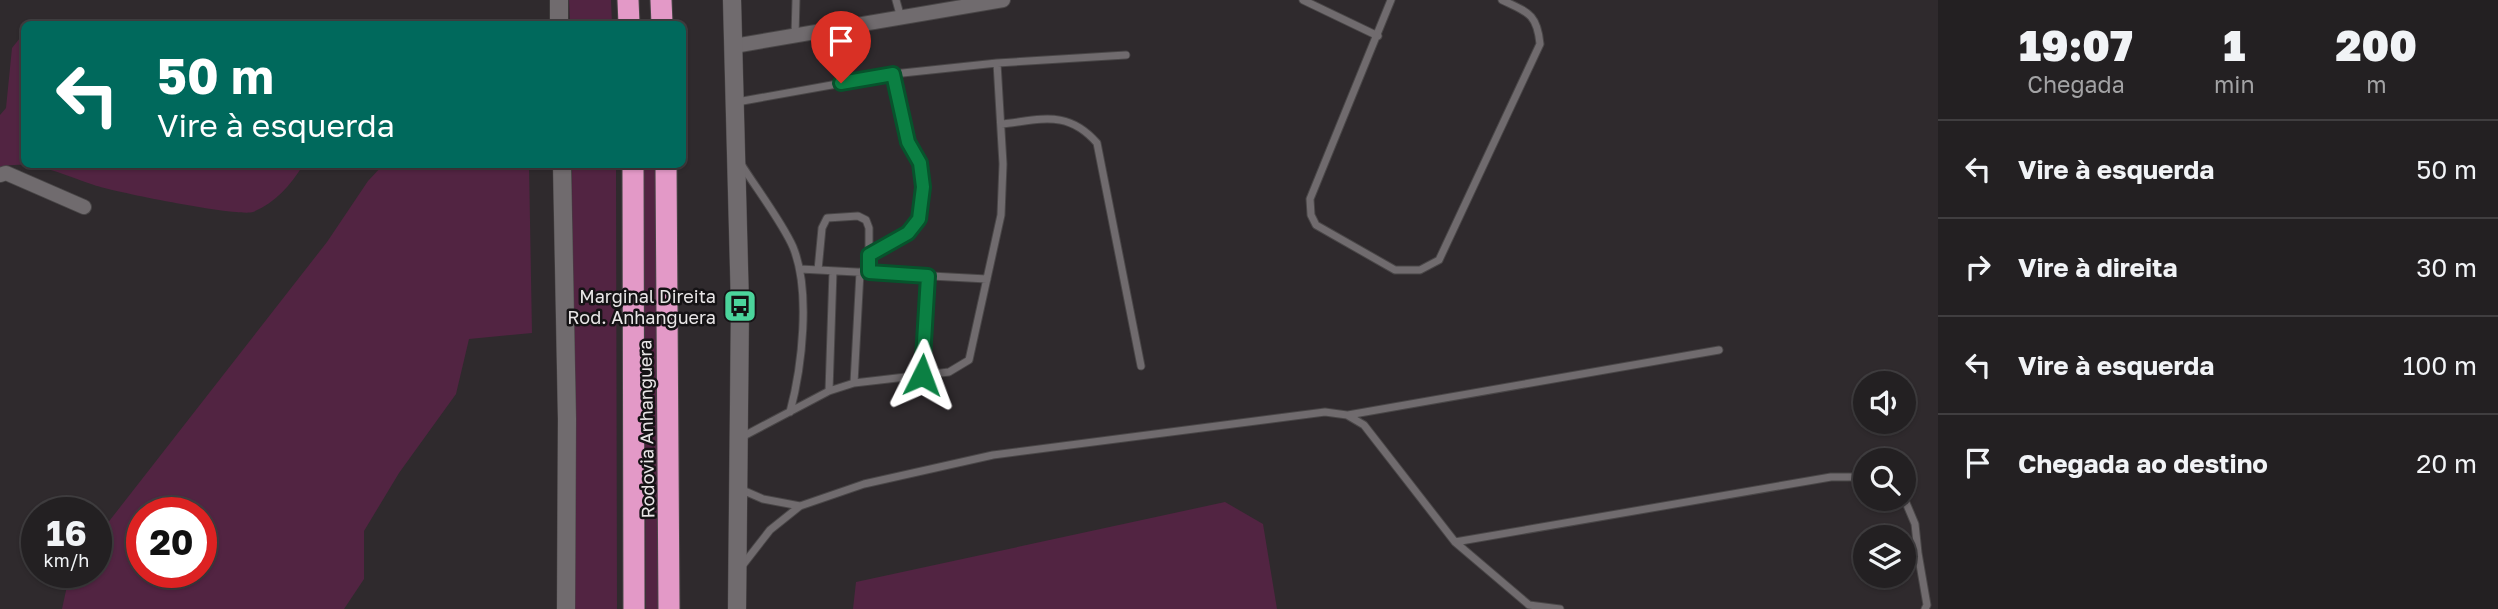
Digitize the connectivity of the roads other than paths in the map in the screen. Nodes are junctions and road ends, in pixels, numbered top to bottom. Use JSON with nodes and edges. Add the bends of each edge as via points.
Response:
{"nodes":[{"id":1,"x":559,"y":0,"type":"edge"},
{"id":2,"x":628,"y":0,"type":"edge"},
{"id":3,"x":661,"y":0,"type":"edge"},
{"id":4,"x":732,"y":0,"type":"edge"},
{"id":5,"x":796,"y":0,"type":"edge"},
{"id":6,"x":897,"y":0,"type":"edge"},
{"id":7,"x":1003,"y":0,"type":"edge"},
{"id":8,"x":1303,"y":0,"type":"edge"},
{"id":9,"x":1391,"y":0,"type":"edge"},
{"id":10,"x":1502,"y":0,"type":"edge"},
{"id":11,"x":901,"y":18,"type":"junction"},
{"id":12,"x":559,"y":21,"type":"edge"},
{"id":13,"x":629,"y":21,"type":"edge"},
{"id":14,"x":662,"y":21,"type":"edge"},
{"id":15,"x":795,"y":36,"type":"junction"},
{"id":16,"x":1378,"y":36,"type":"junction"},
{"id":17,"x":734,"y":46,"type":"junction"},
{"id":18,"x":1126,"y":55,"type":"dead end"},
{"id":19,"x":997,"y":63,"type":"junction"},
{"id":20,"x":893,"y":74,"type":"junction"},
{"id":21,"x":736,"y":102,"type":"junction"},
{"id":22,"x":1001,"y":124,"type":"junction"},
{"id":23,"x":737,"y":158,"type":"junction"},
{"id":24,"x":562,"y":168,"type":"edge"},
{"id":25,"x":633,"y":168,"type":"edge"},
{"id":26,"x":666,"y":168,"type":"edge"},
{"id":27,"x":0,"y":175,"type":"edge"},
{"id":28,"x":84,"y":207,"type":"dead end"},
{"id":29,"x":869,"y":255,"type":"junction"},
{"id":30,"x":800,"y":269,"type":"junction"},
{"id":31,"x":818,"y":270,"type":"junction"},
{"id":32,"x":833,"y":271,"type":"junction"},
{"id":33,"x":860,"y":272,"type":"junction"},
{"id":34,"x":869,"y":272,"type":"junction"},
{"id":35,"x":928,"y":276,"type":"junction"},
{"id":36,"x":987,"y":279,"type":"junction"},
{"id":37,"x":1719,"y":350,"type":"dead end"},
{"id":38,"x":1141,"y":366,"type":"dead end"},
{"id":39,"x":922,"y":375,"type":"junction"},
{"id":40,"x":854,"y":383,"type":"junction"},
{"id":41,"x":829,"y":391,"type":"junction"},
{"id":42,"x":790,"y":412,"type":"junction"},
{"id":43,"x":1347,"y":415,"type":"junction"},
{"id":44,"x":739,"y":439,"type":"junction"},
{"id":45,"x":1853,"y":477,"type":"edge"},
{"id":46,"x":739,"y":488,"type":"junction"},
{"id":47,"x":800,"y":506,"type":"junction"},
{"id":48,"x":1910,"y":511,"type":"edge"},
{"id":49,"x":1455,"y":542,"type":"junction"},
{"id":50,"x":1918,"y":552,"type":"joint"},
{"id":51,"x":738,"y":572,"type":"junction"},
{"id":52,"x":1529,"y":607,"type":"edge"},
{"id":53,"x":566,"y":609,"type":"edge"},
{"id":54,"x":634,"y":609,"type":"edge"},
{"id":55,"x":669,"y":609,"type":"edge"},
{"id":56,"x":737,"y":609,"type":"edge"},
{"id":57,"x":1560,"y":609,"type":"edge"},
{"id":58,"x":1925,"y":609,"type":"edge"}],
"edges":[{"from":1,"to":12,"type":"street"},
{"from":2,"to":13,"type":"highway"},
{"from":3,"to":14,"type":"highway"},
{"from":4,"to":17,"type":"street"},
{"from":5,"to":15,"type":"lane"},
{"from":6,"to":11,"type":"lane"},
{"from":7,"to":11,"type":"street"},
{"from":8,"to":16,"type":"lane"},
{"from":9,"to":16,"type":"lane"},
{"from":10,"to":16,"type":"lane","via":[[1528,13],[1539,27],[1540,44],[1439,260],[1420,270],[1395,270],[1316,225],[1311,215],[1310,199]]},
{"from":11,"to":15,"type":"street"},
{"from":15,"to":17,"type":"street"},
{"from":17,"to":21,"type":"street"},
{"from":18,"to":19,"type":"lane"},
{"from":19,"to":20,"type":"lane"},
{"from":19,"to":22,"type":"lane"},
{"from":20,"to":21,"type":"lane"},
{"from":20,"to":29,"type":"lane","via":[[908,142],[920,163],[919,219],[908,233]]},
{"from":21,"to":23,"type":"street"},
{"from":22,"to":36,"type":"lane","via":[[1001,215]]},
{"from":22,"to":38,"type":"lane","via":[[1070,121],[1097,143]]},
{"from":23,"to":30,"type":"lane","via":[[792,245]]},
{"from":23,"to":44,"type":"street"},
{"from":24,"to":53,"type":"street"},
{"from":25,"to":54,"type":"highway","name":"Rodovia Anhanguera"},
{"from":26,"to":55,"type":"highway","name":"Rodovia Anhanguera"},
{"from":27,"to":28,"type":"street","via":[[6,173]]},
{"from":29,"to":31,"type":"lane","via":[[866,220],[858,216],[827,218]]},
{"from":29,"to":34,"type":"lane"},
{"from":30,"to":31,"type":"lane"},
{"from":30,"to":42,"type":"lane","via":[[800,375]]},
{"from":31,"to":32,"type":"lane"},
{"from":32,"to":33,"type":"lane"},
{"from":32,"to":41,"type":"lane"},
{"from":33,"to":34,"type":"lane"},
{"from":33,"to":40,"type":"lane"},
{"from":34,"to":35,"type":"lane"},
{"from":35,"to":36,"type":"lane"},
{"from":35,"to":39,"type":"lane"},
{"from":36,"to":39,"type":"lane","via":[[969,360],[949,372]]},
{"from":37,"to":43,"type":"lane"},
{"from":39,"to":40,"type":"lane"},
{"from":40,"to":41,"type":"lane"},
{"from":41,"to":42,"type":"lane"},
{"from":42,"to":44,"type":"lane"},
{"from":43,"to":47,"type":"lane","via":[[1325,412],[993,456],[864,484]]},
{"from":43,"to":49,"type":"lane","via":[[1364,425]]},
{"from":44,"to":46,"type":"street"},
{"from":45,"to":49,"type":"lane","via":[[1831,477]]},
{"from":46,"to":47,"type":"lane","via":[[763,499]]},
{"from":46,"to":51,"type":"street"},
{"from":47,"to":51,"type":"lane","via":[[770,530]]},
{"from":48,"to":50,"type":"lane"},
{"from":49,"to":52,"type":"lane"},
{"from":50,"to":58,"type":"lane"},
{"from":51,"to":56,"type":"street"},
{"from":52,"to":57,"type":"lane"}]}
